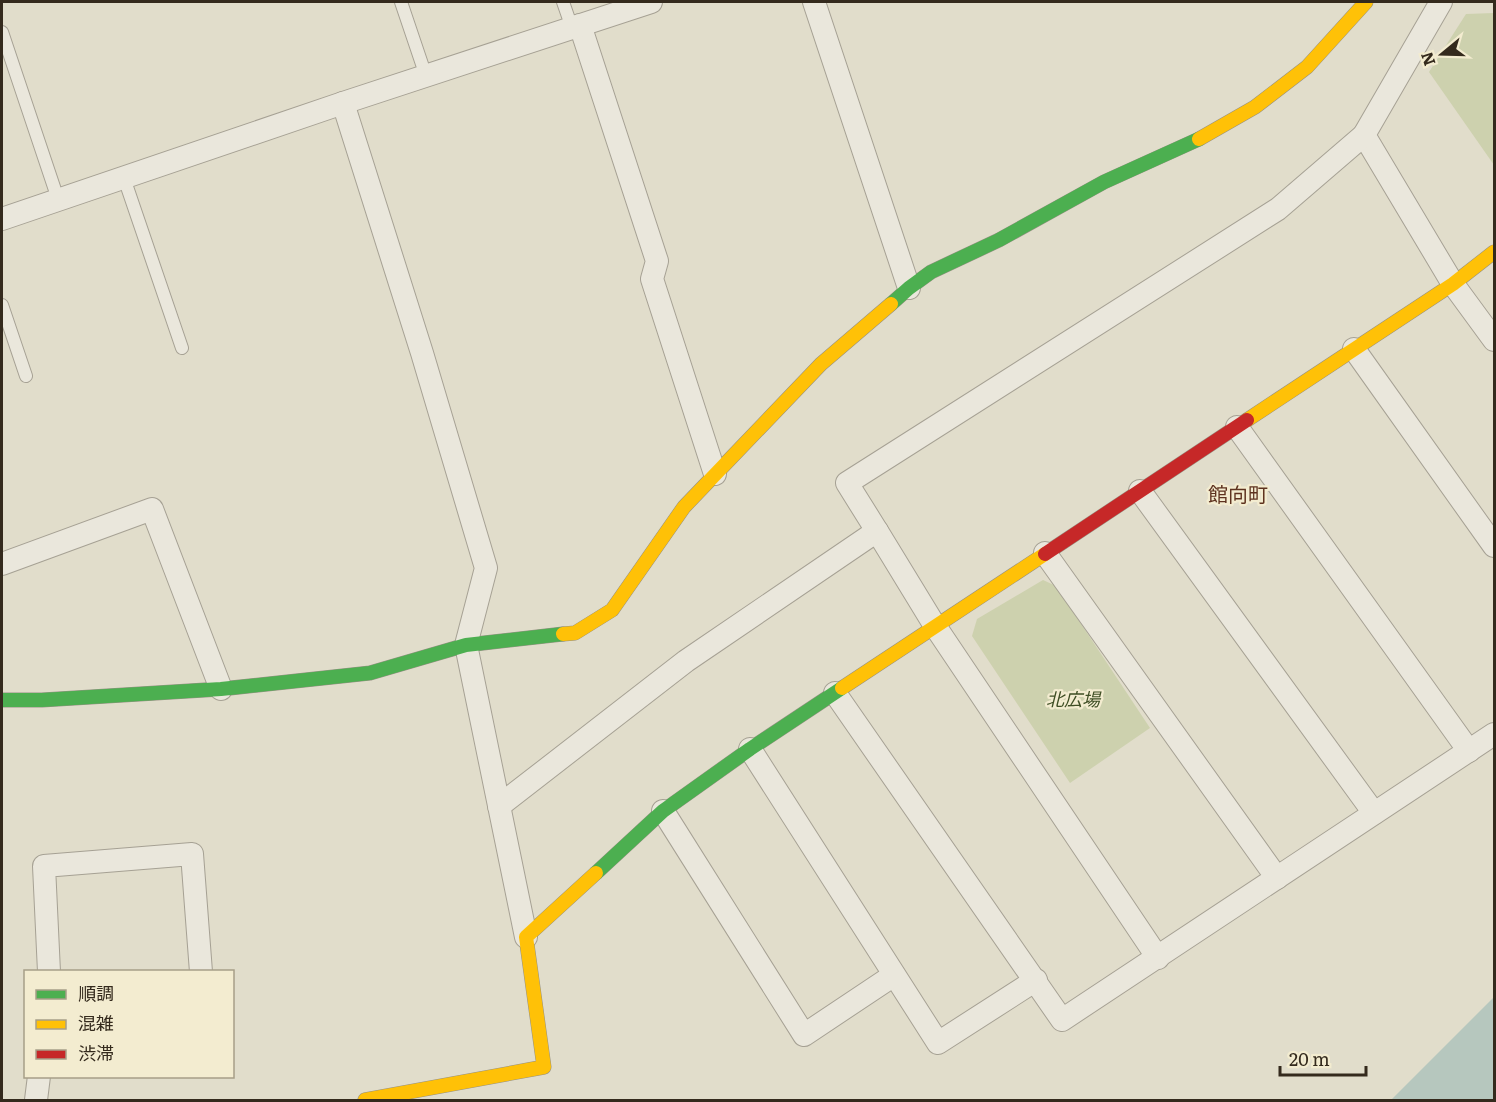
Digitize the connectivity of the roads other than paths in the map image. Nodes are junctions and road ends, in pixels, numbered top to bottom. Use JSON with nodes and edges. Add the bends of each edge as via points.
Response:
{"nodes":[{"id":1,"x":400,"y":2,"type":"edge"},
{"id":2,"x":563,"y":2,"type":"edge"},
{"id":3,"x":651,"y":2,"type":"edge"},
{"id":4,"x":814,"y":2,"type":"edge"},
{"id":5,"x":1366,"y":2,"type":"edge"},
{"id":6,"x":1441,"y":2,"type":"edge"},
{"id":7,"x":576,"y":27,"type":"junction"},
{"id":8,"x":2,"y":32,"type":"edge"},
{"id":9,"x":426,"y":76,"type":"junction"},
{"id":10,"x":343,"y":103,"type":"junction"},
{"id":11,"x":1364,"y":135,"type":"junction"},
{"id":12,"x":124,"y":178,"type":"junction"},
{"id":13,"x":58,"y":200,"type":"junction"},
{"id":14,"x":2,"y":219,"type":"edge"},
{"id":15,"x":1494,"y":252,"type":"edge"},
{"id":16,"x":1453,"y":284,"type":"junction"},
{"id":17,"x":909,"y":288,"type":"junction"},
{"id":18,"x":2,"y":304,"type":"edge"},
{"id":19,"x":1494,"y":340,"type":"edge"},
{"id":20,"x":182,"y":348,"type":"dead end"},
{"id":21,"x":1354,"y":349,"type":"junction"},
{"id":22,"x":26,"y":376,"type":"dead end"},
{"id":23,"x":1237,"y":427,"type":"junction"},
{"id":24,"x":715,"y":474,"type":"junction"},
{"id":25,"x":1140,"y":491,"type":"junction"},
{"id":26,"x":877,"y":531,"type":"junction"},
{"id":27,"x":1494,"y":546,"type":"edge"},
{"id":28,"x":1045,"y":553,"type":"junction"},
{"id":29,"x":2,"y":564,"type":"edge"},
{"id":30,"x":935,"y":626,"type":"junction"},
{"id":31,"x":466,"y":645,"type":"junction"},
{"id":32,"x":221,"y":689,"type":"junction"},
{"id":33,"x":835,"y":693,"type":"junction"},
{"id":34,"x":2,"y":700,"type":"edge"},
{"id":35,"x":1494,"y":734,"type":"edge"},
{"id":36,"x":750,"y":749,"type":"junction"},
{"id":37,"x":1469,"y":751,"type":"junction"},
{"id":38,"x":499,"y":806,"type":"junction"},
{"id":39,"x":663,"y":811,"type":"junction"},
{"id":40,"x":1374,"y":813,"type":"junction"},
{"id":41,"x":1277,"y":878,"type":"junction"},
{"id":42,"x":526,"y":937,"type":"junction"},
{"id":43,"x":1158,"y":958,"type":"junction"},
{"id":44,"x":49,"y":970,"type":"edge"},
{"id":45,"x":201,"y":970,"type":"edge"},
{"id":46,"x":894,"y":975,"type":"junction"},
{"id":47,"x":1036,"y":980,"type":"junction"},
{"id":48,"x":39,"y":1078,"type":"edge"},
{"id":49,"x":36,"y":1101,"type":"edge"},
{"id":50,"x":365,"y":1101,"type":"edge"}],
"edges":[{"from":1,"to":9,"type":"lane"},
{"from":2,"to":7,"type":"lane"},
{"from":3,"to":7,"type":"street"},
{"from":4,"to":17,"type":"street"},
{"from":5,"to":17,"type":"street","via":[[1306,67],[1255,107],[1209,134],[1104,182],[931,272]]},
{"from":6,"to":11,"type":"street"},
{"from":7,"to":9,"type":"street"},
{"from":7,"to":24,"type":"street","via":[[657,261],[652,279]]},
{"from":8,"to":13,"type":"lane"},
{"from":9,"to":10,"type":"street"},
{"from":10,"to":12,"type":"street"},
{"from":10,"to":31,"type":"street","via":[[486,568]]},
{"from":11,"to":16,"type":"street"},
{"from":11,"to":26,"type":"street","via":[[1278,209],[847,483]]},
{"from":12,"to":13,"type":"street"},
{"from":12,"to":20,"type":"lane"},
{"from":13,"to":14,"type":"street"},
{"from":15,"to":16,"type":"street"},
{"from":16,"to":19,"type":"street"},
{"from":16,"to":21,"type":"street"},
{"from":17,"to":24,"type":"street","via":[[821,364]]},
{"from":18,"to":22,"type":"lane"},
{"from":21,"to":23,"type":"street"},
{"from":21,"to":27,"type":"street"},
{"from":23,"to":25,"type":"street"},
{"from":23,"to":37,"type":"street"},
{"from":24,"to":31,"type":"street","via":[[684,507],[612,610],[575,633]]},
{"from":25,"to":28,"type":"street"},
{"from":25,"to":40,"type":"street"},
{"from":26,"to":30,"type":"street"},
{"from":26,"to":38,"type":"street","via":[[686,661]]},
{"from":28,"to":30,"type":"street"},
{"from":28,"to":41,"type":"street"},
{"from":29,"to":32,"type":"street","via":[[152,509]]},
{"from":30,"to":33,"type":"street"},
{"from":30,"to":43,"type":"street"},
{"from":31,"to":32,"type":"street","via":[[370,673]]},
{"from":31,"to":38,"type":"street"},
{"from":32,"to":34,"type":"street"},
{"from":33,"to":36,"type":"street"},
{"from":33,"to":47,"type":"street"},
{"from":35,"to":37,"type":"street"},
{"from":36,"to":39,"type":"street"},
{"from":36,"to":46,"type":"street"},
{"from":37,"to":40,"type":"street"},
{"from":38,"to":42,"type":"street"},
{"from":39,"to":42,"type":"street"},
{"from":39,"to":46,"type":"street","via":[[804,1035]]},
{"from":40,"to":41,"type":"street"},
{"from":41,"to":43,"type":"street"},
{"from":42,"to":50,"type":"street","via":[[544,1067]]},
{"from":43,"to":47,"type":"street","via":[[1062,1020]]},
{"from":44,"to":45,"type":"street","via":[[44,866],[192,854]]},
{"from":46,"to":47,"type":"street","via":[[938,1043]]},
{"from":48,"to":49,"type":"street"}]}
